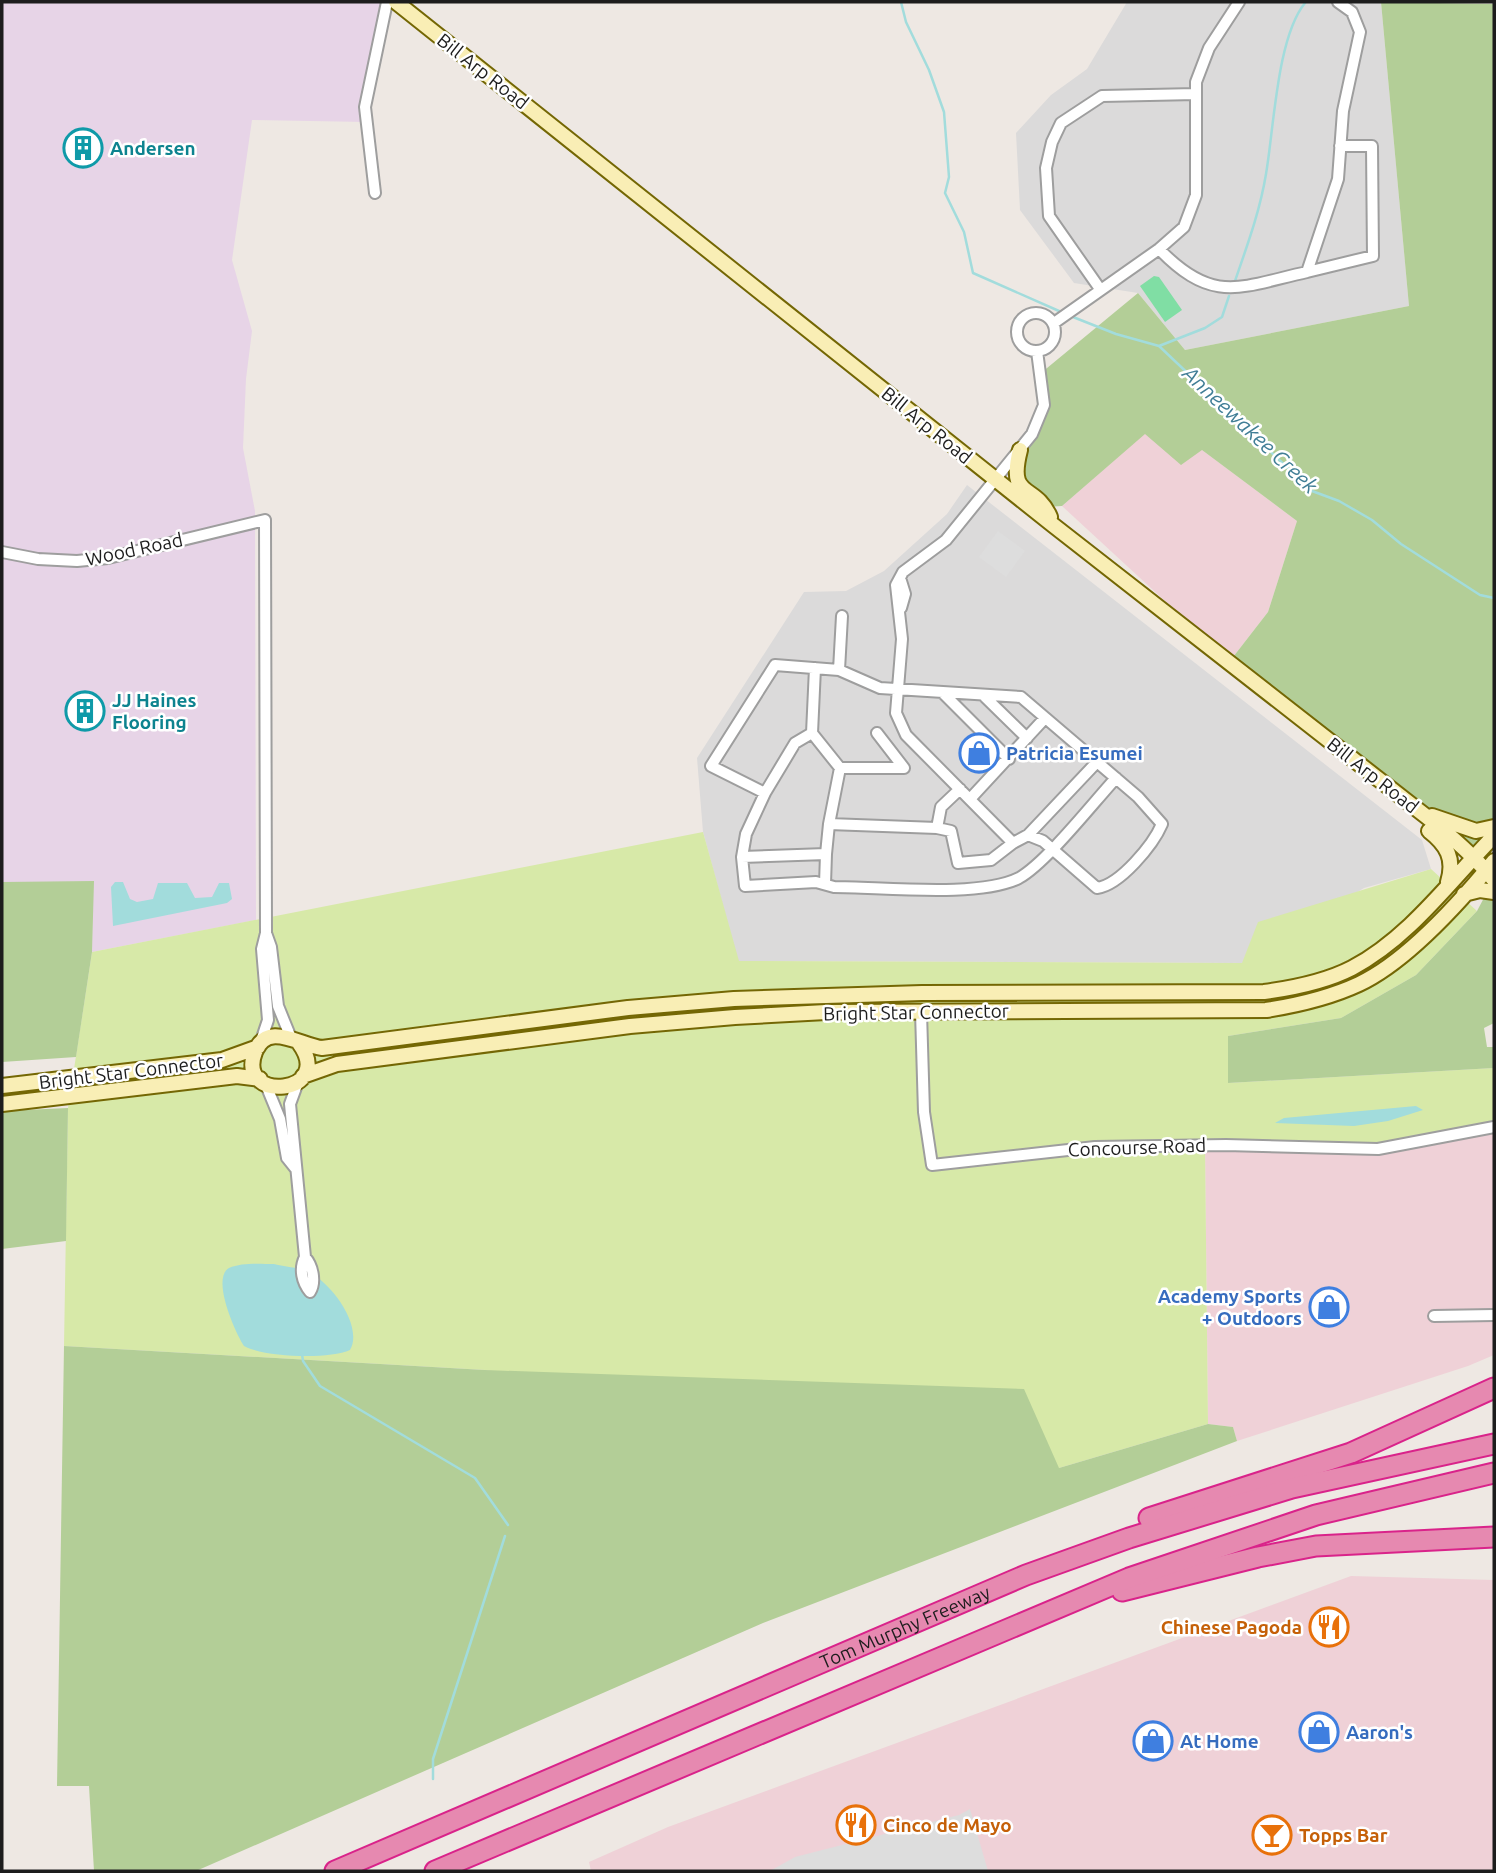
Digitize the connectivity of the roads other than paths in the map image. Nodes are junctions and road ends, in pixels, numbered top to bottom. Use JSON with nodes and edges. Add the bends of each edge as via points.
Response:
{"nodes":[{"id":1,"x":387,"y":2,"type":"edge"},
{"id":2,"x":396,"y":2,"type":"edge"},
{"id":3,"x":1239,"y":2,"type":"edge"},
{"id":4,"x":1338,"y":2,"type":"edge"},
{"id":5,"x":1196,"y":94,"type":"junction"},
{"id":6,"x":1340,"y":146,"type":"junction"},
{"id":7,"x":375,"y":193,"type":"dead end"},
{"id":8,"x":1159,"y":249,"type":"junction"},
{"id":9,"x":1307,"y":272,"type":"junction"},
{"id":10,"x":1100,"y":289,"type":"junction"},
{"id":11,"x":1054,"y":323,"type":"junction"},
{"id":12,"x":1037,"y":351,"type":"junction"},
{"id":13,"x":1020,"y":450,"type":"junction"},
{"id":14,"x":997,"y":480,"type":"junction"},
{"id":15,"x":1053,"y":525,"type":"junction"},
{"id":16,"x":2,"y":552,"type":"edge"},
{"id":17,"x":842,"y":616,"type":"dead end"},
{"id":18,"x":815,"y":668,"type":"junction"},
{"id":19,"x":839,"y":670,"type":"junction"},
{"id":20,"x":898,"y":690,"type":"junction"},
{"id":21,"x":944,"y":694,"type":"junction"},
{"id":22,"x":984,"y":696,"type":"junction"},
{"id":23,"x":1045,"y":718,"type":"junction"},
{"id":24,"x":812,"y":733,"type":"junction"},
{"id":25,"x":877,"y":733,"type":"dead end"},
{"id":26,"x":1027,"y":738,"type":"junction"},
{"id":27,"x":1009,"y":759,"type":"junction"},
{"id":28,"x":1097,"y":762,"type":"junction"},
{"id":29,"x":840,"y":768,"type":"junction"},
{"id":30,"x":1366,"y":770,"type":"junction"},
{"id":31,"x":1115,"y":778,"type":"junction"},
{"id":32,"x":960,"y":789,"type":"junction"},
{"id":33,"x":765,"y":793,"type":"junction"},
{"id":34,"x":970,"y":799,"type":"junction"},
{"id":35,"x":1420,"y":812,"type":"junction"},
{"id":36,"x":829,"y":824,"type":"junction"},
{"id":37,"x":1494,"y":827,"type":"edge"},
{"id":38,"x":937,"y":828,"type":"junction"},
{"id":39,"x":1028,"y":835,"type":"junction"},
{"id":40,"x":1494,"y":836,"type":"edge"},
{"id":41,"x":1013,"y":843,"type":"junction"},
{"id":42,"x":1051,"y":848,"type":"junction"},
{"id":43,"x":826,"y":854,"type":"junction"},
{"id":44,"x":1476,"y":855,"type":"junction"},
{"id":45,"x":742,"y":857,"type":"junction"},
{"id":46,"x":1492,"y":868,"type":"edge"},
{"id":47,"x":825,"y":884,"type":"junction"},
{"id":48,"x":1447,"y":885,"type":"junction"},
{"id":49,"x":1494,"y":892,"type":"edge"},
{"id":50,"x":1463,"y":895,"type":"junction"},
{"id":51,"x":266,"y":933,"type":"junction"},
{"id":52,"x":921,"y":1012,"type":"junction"},
{"id":53,"x":295,"y":1040,"type":"junction"},
{"id":54,"x":259,"y":1045,"type":"junction"},
{"id":55,"x":300,"y":1079,"type":"junction"},
{"id":56,"x":263,"y":1082,"type":"junction"},
{"id":57,"x":2,"y":1086,"type":"edge"},
{"id":58,"x":2,"y":1104,"type":"edge"},
{"id":59,"x":1494,"y":1127,"type":"edge"},
{"id":60,"x":295,"y":1168,"type":"junction"},
{"id":61,"x":311,"y":1298,"type":"dead end"},
{"id":62,"x":1434,"y":1315,"type":"dead end"},
{"id":63,"x":1494,"y":1315,"type":"edge"},
{"id":64,"x":1494,"y":1388,"type":"edge"},
{"id":65,"x":1494,"y":1444,"type":"edge"},
{"id":66,"x":1494,"y":1473,"type":"edge"},
{"id":67,"x":1494,"y":1536,"type":"edge"},
{"id":68,"x":1026,"y":1575,"type":"junction"},
{"id":69,"x":1057,"y":1606,"type":"junction"},
{"id":70,"x":335,"y":1871,"type":"edge"},
{"id":71,"x":435,"y":1871,"type":"edge"}],
"edges":[{"from":1,"to":7,"type":"street","via":[[365,107]]},
{"from":2,"to":14,"type":"street","name":"Bill Arp Road"},
{"from":3,"to":5,"type":"street","via":[[1209,48]]},
{"from":4,"to":6,"type":"street","via":[[1352,12],[1360,32]]},
{"from":5,"to":8,"type":"street","via":[[1196,195],[1184,228]]},
{"from":5,"to":10,"type":"street","via":[[1102,96],[1061,123],[1046,167],[1049,216]]},
{"from":6,"to":9,"type":"street","via":[[1338,179]]},
{"from":6,"to":9,"type":"street","via":[[1372,146],[1373,256]]},
{"from":8,"to":9,"type":"street","via":[[1181,272],[1208,286],[1230,289]]},
{"from":8,"to":10,"type":"street"},
{"from":10,"to":11,"type":"street"},
{"from":11,"to":12,"type":"street","via":[[1054,339]]},
{"from":11,"to":12,"type":"street","via":[[1049,317],[1028,314],[1016,327],[1022,347]]},
{"from":12,"to":13,"type":"street","via":[[1044,405]]},
{"from":13,"to":14,"type":"street"},
{"from":13,"to":15,"type":"street","via":[[1016,483],[1045,507]]},
{"from":14,"to":15,"type":"street","name":"Bill Arp Road"},
{"from":14,"to":20,"type":"street","via":[[946,540],[903,572]]},
{"from":15,"to":30,"type":"street","name":"Bill Arp Road"},
{"from":16,"to":51,"type":"street","name":"Wood Road","via":[[59,560],[108,558],[265,520]]},
{"from":17,"to":19,"type":"street"},
{"from":18,"to":19,"type":"street"},
{"from":18,"to":24,"type":"street"},
{"from":18,"to":33,"type":"street","via":[[775,665],[711,766]]},
{"from":19,"to":20,"type":"street","via":[[880,688]]},
{"from":20,"to":21,"type":"street"},
{"from":20,"to":32,"type":"street","via":[[896,713],[906,735]]},
{"from":21,"to":22,"type":"street"},
{"from":21,"to":27,"type":"street"},
{"from":22,"to":23,"type":"street","via":[[1021,697]]},
{"from":22,"to":26,"type":"street"},
{"from":23,"to":26,"type":"street"},
{"from":23,"to":28,"type":"street"},
{"from":24,"to":29,"type":"street"},
{"from":24,"to":33,"type":"street","via":[[795,743]]},
{"from":25,"to":29,"type":"street","via":[[904,768]]},
{"from":26,"to":27,"type":"street"},
{"from":27,"to":34,"type":"street"},
{"from":28,"to":31,"type":"street"},
{"from":28,"to":39,"type":"street"},
{"from":29,"to":36,"type":"street"},
{"from":30,"to":35,"type":"street","name":"Bill Arp Road"},
{"from":30,"to":48,"type":"street","via":[[1364,779],[1441,841],[1453,867]]},
{"from":31,"to":42,"type":"street"},
{"from":31,"to":42,"type":"street","via":[[1163,824],[1155,841],[1111,886],[1097,888]]},
{"from":32,"to":34,"type":"street"},
{"from":32,"to":38,"type":"street","via":[[941,807]]},
{"from":33,"to":45,"type":"street","via":[[746,834]]},
{"from":34,"to":41,"type":"street"},
{"from":35,"to":37,"type":"street","via":[[1476,831]]},
{"from":35,"to":44,"type":"street","name":"Bill Arp Road","via":[[1460,844],[1474,846]]},
{"from":36,"to":38,"type":"street"},
{"from":36,"to":43,"type":"street"},
{"from":38,"to":41,"type":"street","via":[[951,831],[958,863],[991,860]]},
{"from":39,"to":41,"type":"street"},
{"from":39,"to":42,"type":"street"},
{"from":40,"to":44,"type":"street","name":"Bright Star Connector"},
{"from":42,"to":47,"type":"street","via":[[1021,877],[984,890]]},
{"from":43,"to":45,"type":"street"},
{"from":43,"to":47,"type":"street"},
{"from":44,"to":46,"type":"street","name":"Bill Arp Road"},
{"from":44,"to":48,"type":"street","name":"Bright Star Connector"},
{"from":45,"to":47,"type":"street","via":[[745,886]]},
{"from":46,"to":50,"type":"street","name":"Bright Star Connector"},
{"from":48,"to":53,"type":"street","name":"Bright Star Connector","via":[[1405,929],[1353,968],[1296,987],[1264,992],[922,993],[734,999],[628,1008],[334,1047],[309,1047]]},
{"from":49,"to":50,"type":"street"},
{"from":50,"to":52,"type":"street","name":"Bright Star Connector","via":[[1417,943],[1382,969],[1361,983],[1300,1005],[1266,1010]]},
{"from":51,"to":53,"type":"street","via":[[278,1006]]},
{"from":51,"to":54,"type":"street","via":[[262,949],[268,1020]]},
{"from":52,"to":55,"type":"street","name":"Bright Star Connector","via":[[826,1012],[668,1022],[337,1064]]},
{"from":52,"to":59,"type":"street","name":"Concourse Road","via":[[924,1112],[932,1165],[1095,1147],[1378,1149]]},
{"from":53,"to":54,"type":"street","via":[[273,1036]]},
{"from":53,"to":55,"type":"street","via":[[307,1059]]},
{"from":54,"to":56,"type":"street","via":[[253,1064]]},
{"from":54,"to":57,"type":"street","name":"Bright Star Connector","via":[[222,1060]]},
{"from":55,"to":56,"type":"street","via":[[282,1089]]},
{"from":55,"to":60,"type":"street","via":[[290,1104]]},
{"from":56,"to":58,"type":"street","name":"Bright Star Connector","via":[[237,1076]]},
{"from":56,"to":60,"type":"street","via":[[280,1119],[286,1158]]},
{"from":60,"to":61,"type":"street","via":[[305,1257],[301,1265]]},
{"from":62,"to":63,"type":"street"},
{"from":64,"to":68,"type":"highway","via":[[1351,1453],[1092,1539]]},
{"from":65,"to":68,"type":"highway","name":"Tom Murphy Freeway","via":[[1292,1488]]},
{"from":66,"to":69,"type":"highway","name":"Tom Murphy Freeway","via":[[1278,1526]]},
{"from":67,"to":69,"type":"highway","via":[[1288,1550]]},
{"from":68,"to":70,"type":"highway","name":"Tom Murphy Freeway"},
{"from":69,"to":71,"type":"highway","name":"Tom Murphy Freeway"}]}
